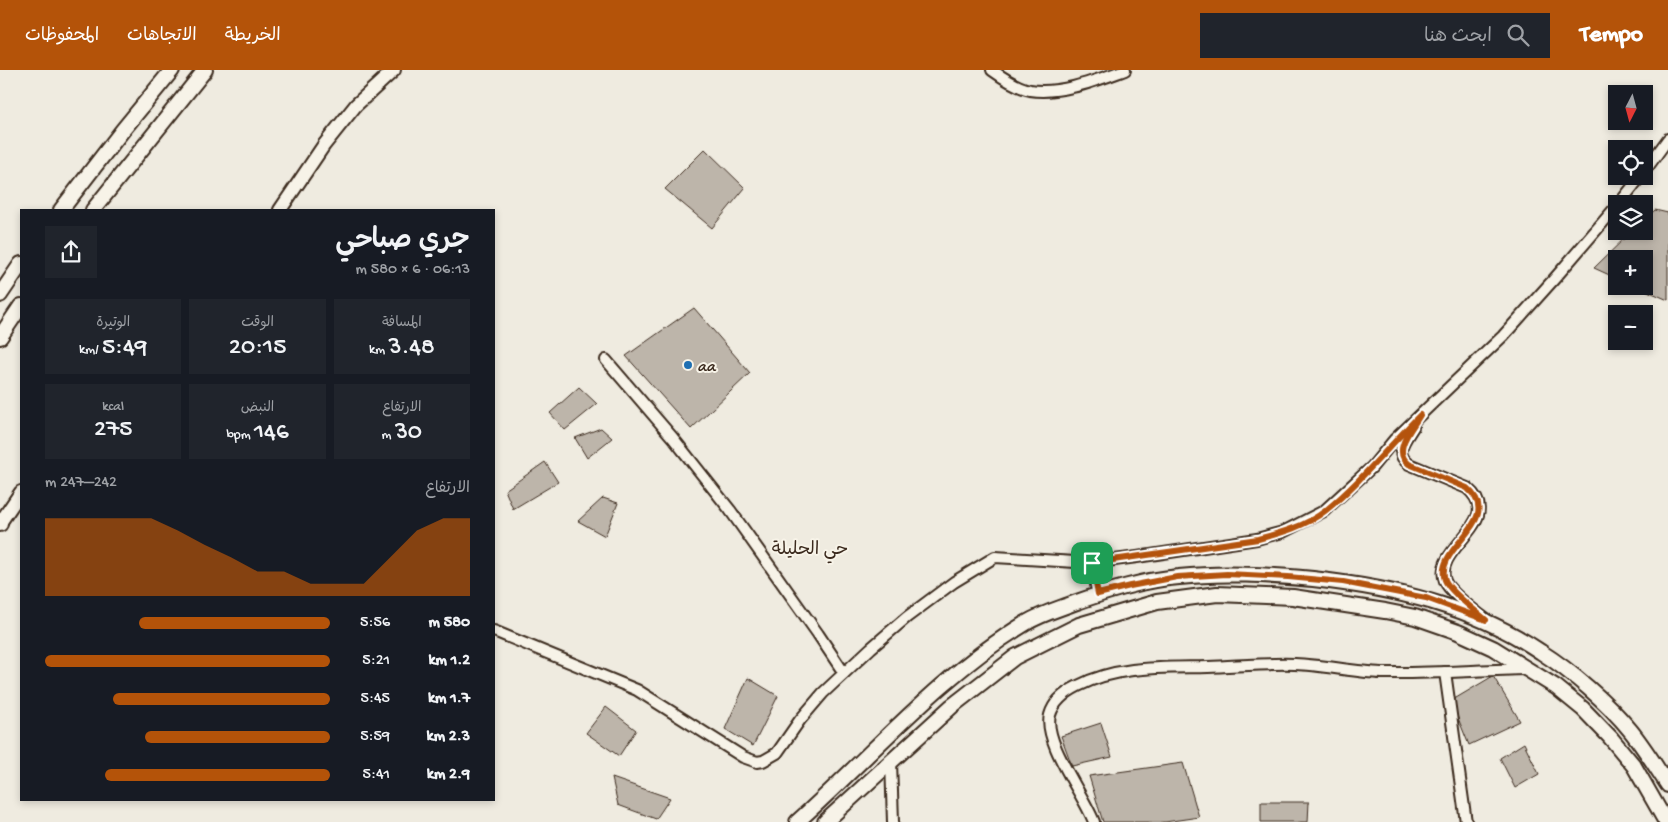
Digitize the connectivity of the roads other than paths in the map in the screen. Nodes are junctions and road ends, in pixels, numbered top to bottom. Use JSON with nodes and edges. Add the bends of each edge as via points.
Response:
{"nodes":[{"id":1,"x":172,"y":70,"type":"edge"},
{"id":2,"x":205,"y":70,"type":"edge"},
{"id":3,"x":394,"y":70,"type":"edge"},
{"id":4,"x":992,"y":70,"type":"edge"},
{"id":5,"x":1125,"y":70,"type":"edge"},
{"id":6,"x":1668,"y":139,"type":"edge"},
{"id":7,"x":1653,"y":160,"type":"edge"},
{"id":8,"x":1634,"y":185,"type":"edge"},
{"id":9,"x":1626,"y":195,"type":"edge"},
{"id":10,"x":62,"y":209,"type":"edge"},
{"id":11,"x":94,"y":209,"type":"edge"},
{"id":12,"x":281,"y":209,"type":"edge"},
{"id":13,"x":1608,"y":216,"type":"edge"},
{"id":14,"x":20,"y":265,"type":"edge"},
{"id":15,"x":0,"y":295,"type":"edge"},
{"id":16,"x":20,"y":307,"type":"edge"},
{"id":17,"x":0,"y":337,"type":"edge"},
{"id":18,"x":606,"y":360,"type":"dead end"},
{"id":19,"x":1420,"y":415,"type":"junction"},
{"id":20,"x":20,"y":493,"type":"edge"},
{"id":21,"x":0,"y":523,"type":"edge"},
{"id":22,"x":1092,"y":563,"type":"junction"},
{"id":23,"x":1098,"y":594,"type":"junction"},
{"id":24,"x":1486,"y":620,"type":"junction"},
{"id":25,"x":495,"y":631,"type":"edge"},
{"id":26,"x":1527,"y":669,"type":"junction"},
{"id":27,"x":1445,"y":672,"type":"junction"},
{"id":28,"x":844,"y":673,"type":"junction"},
{"id":29,"x":892,"y":761,"type":"junction"},
{"id":30,"x":1668,"y":785,"type":"edge"},
{"id":31,"x":797,"y":822,"type":"edge"},
{"id":32,"x":825,"y":822,"type":"edge"},
{"id":33,"x":893,"y":822,"type":"edge"},
{"id":34,"x":1094,"y":822,"type":"edge"},
{"id":35,"x":1466,"y":822,"type":"edge"},
{"id":36,"x":1666,"y":822,"type":"edge"}],
"edges":[{"from":1,"to":10,"type":"main road"},
{"from":2,"to":11,"type":"main road"},
{"from":3,"to":12,"type":"street","via":[[356,105]]},
{"from":4,"to":5,"type":"street","via":[[1028,90],[1041,91],[1088,83]]},
{"from":6,"to":7,"type":"street"},
{"from":8,"to":9,"type":"street"},
{"from":13,"to":19,"type":"street","via":[[1503,336]]},
{"from":14,"to":15,"type":"main road"},
{"from":16,"to":17,"type":"main road"},
{"from":18,"to":28,"type":"street","via":[[730,510]]},
{"from":19,"to":22,"type":"street","via":[[1372,467],[1324,511],[1306,522],[1258,539]]},
{"from":19,"to":24,"type":"street","via":[[1401,446],[1400,454],[1409,464],[1474,493],[1478,501],[1477,518],[1444,570],[1445,580],[1451,589]]},
{"from":20,"to":21,"type":"street"},
{"from":22,"to":23,"type":"street"},
{"from":22,"to":28,"type":"street","via":[[995,557],[907,617]]},
{"from":23,"to":24,"type":"main road","via":[[1177,577],[1227,574],[1288,577],[1343,582],[1426,598]]},
{"from":23,"to":31,"type":"main road","via":[[1028,622],[996,644],[936,691]]},
{"from":24,"to":30,"type":"main road","via":[[1542,652],[1605,703],[1630,730]]},
{"from":25,"to":28,"type":"street","via":[[637,690],[743,758],[757,762],[777,753],[812,705]]},
{"from":26,"to":27,"type":"street"},
{"from":26,"to":29,"type":"main road","via":[[1494,648],[1458,632],[1415,617],[1385,611],[1293,597],[1217,594],[1165,601],[1079,625],[1015,657],[952,706]]},
{"from":26,"to":36,"type":"main road","via":[[1583,708],[1610,737],[1634,766]]},
{"from":27,"to":34,"type":"street","via":[[1381,672],[1262,664],[1162,667],[1099,676],[1060,698],[1049,722],[1052,740]]},
{"from":27,"to":35,"type":"street"},
{"from":29,"to":32,"type":"main road"},
{"from":29,"to":33,"type":"street"}]}
